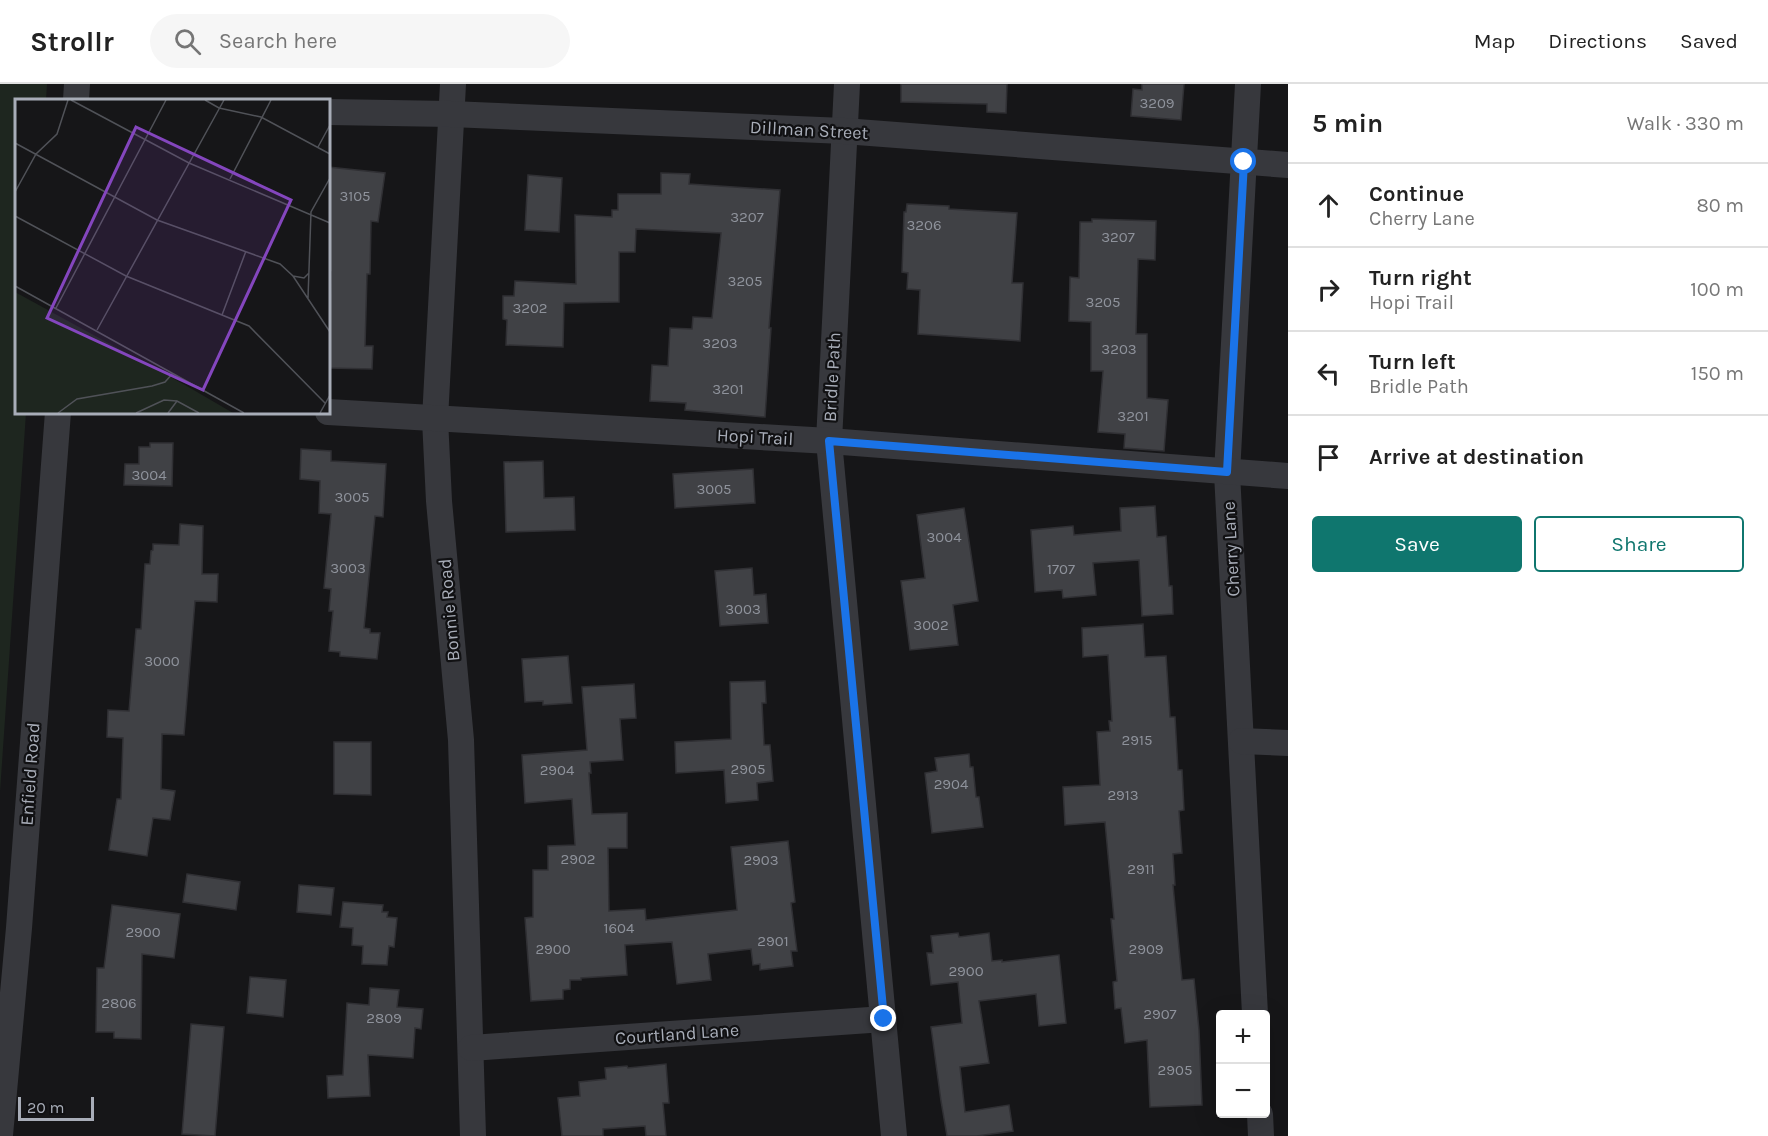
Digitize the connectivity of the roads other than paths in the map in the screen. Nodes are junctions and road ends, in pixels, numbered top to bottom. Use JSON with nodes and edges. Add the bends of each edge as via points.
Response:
{"nodes":[{"id":1,"x":77,"y":84,"type":"edge"},
{"id":2,"x":453,"y":84,"type":"edge"},
{"id":3,"x":847,"y":84,"type":"edge"},
{"id":4,"x":1248,"y":84,"type":"edge"},
{"id":5,"x":76,"y":99,"type":"edge"},
{"id":6,"x":330,"y":112,"type":"edge"},
{"id":7,"x":451,"y":114,"type":"junction"},
{"id":8,"x":844,"y":131,"type":"junction"},
{"id":9,"x":1244,"y":162,"type":"junction"},
{"id":10,"x":1288,"y":165,"type":"edge"},
{"id":11,"x":330,"y":412,"type":"edge"},
{"id":12,"x":58,"y":414,"type":"edge"},
{"id":13,"x":435,"y":419,"type":"junction"},
{"id":14,"x":829,"y":441,"type":"junction"},
{"id":15,"x":1227,"y":472,"type":"junction"},
{"id":16,"x":1288,"y":477,"type":"edge"},
{"id":17,"x":1241,"y":741,"type":"junction"},
{"id":18,"x":1288,"y":742,"type":"edge"},
{"id":19,"x":9,"y":925,"type":"edge"},
{"id":20,"x":1255,"y":1010,"type":"edge"},
{"id":21,"x":884,"y":1019,"type":"junction"},
{"id":22,"x":471,"y":1048,"type":"junction"},
{"id":23,"x":1260,"y":1118,"type":"edge"},
{"id":24,"x":0,"y":1135,"type":"edge"},
{"id":25,"x":473,"y":1136,"type":"edge"},
{"id":26,"x":894,"y":1136,"type":"edge"},
{"id":27,"x":1261,"y":1136,"type":"edge"}],
"edges":[{"from":1,"to":5,"type":"street"},
{"from":2,"to":7,"type":"street","name":"Bonnie Road"},
{"from":3,"to":8,"type":"street","name":"Bridle Path"},
{"from":4,"to":9,"type":"street","name":"Cherry Lane"},
{"from":6,"to":7,"type":"street","name":"Dillman Street"},
{"from":7,"to":8,"type":"street","name":"Dillman Street"},
{"from":7,"to":13,"type":"street","name":"Bonnie Road"},
{"from":8,"to":9,"type":"street","name":"Dillman Street"},
{"from":8,"to":14,"type":"street","name":"Bridle Path"},
{"from":9,"to":10,"type":"street","name":"Dillman Street"},
{"from":9,"to":15,"type":"street","name":"Cherry Lane"},
{"from":11,"to":13,"type":"street","name":"Hopi Trail"},
{"from":12,"to":19,"type":"street","name":"Enfield Road"},
{"from":13,"to":14,"type":"street","name":"Hopi Trail"},
{"from":13,"to":22,"type":"street","name":"Bonnie Road","via":[[460,740]]},
{"from":14,"to":15,"type":"street","name":"Hopi Trail"},
{"from":14,"to":21,"type":"street","name":"Bridle Path"},
{"from":15,"to":16,"type":"street","name":"Hopi Trail"},
{"from":15,"to":17,"type":"street","name":"Cherry Lane"},
{"from":17,"to":18,"type":"street"},
{"from":17,"to":20,"type":"street","name":"Cherry Lane"},
{"from":19,"to":24,"type":"street","name":"Enfield Road"},
{"from":21,"to":22,"type":"street","name":"Courtland Lane"},
{"from":21,"to":26,"type":"street","name":"Bridle Path"},
{"from":22,"to":25,"type":"street","name":"Bonnie Road"},
{"from":23,"to":27,"type":"street"}]}
